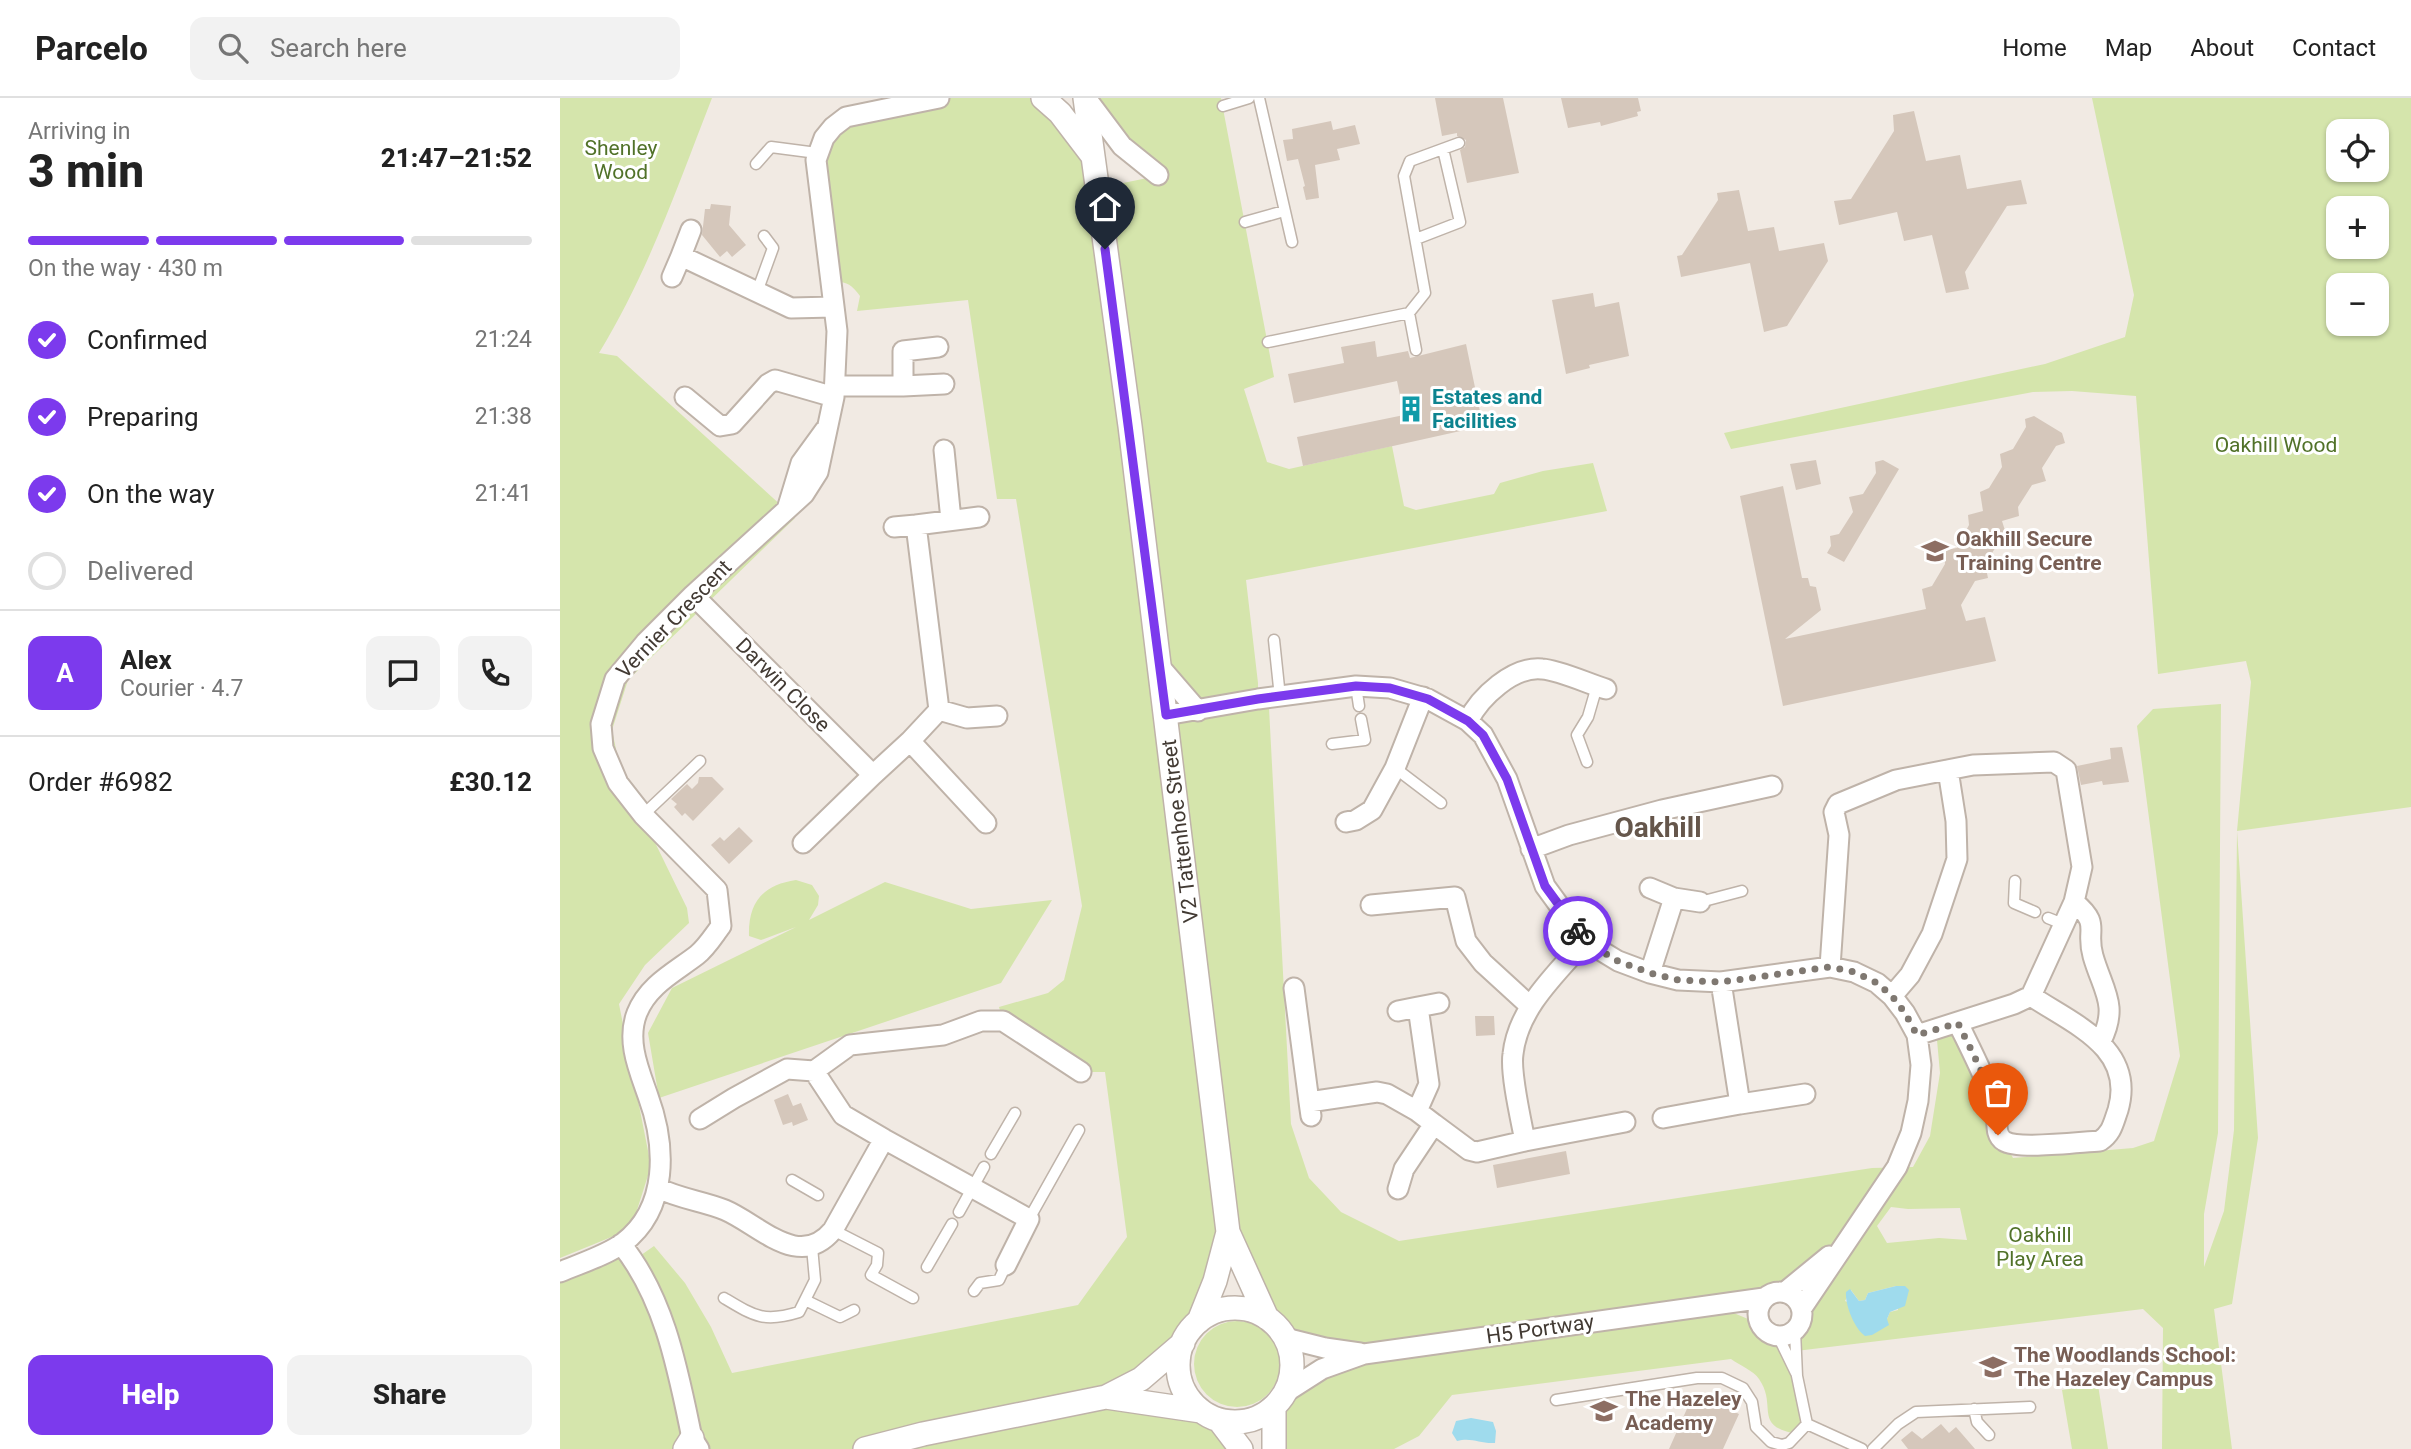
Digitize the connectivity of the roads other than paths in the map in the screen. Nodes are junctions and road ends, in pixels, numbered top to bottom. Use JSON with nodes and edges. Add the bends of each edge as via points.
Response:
{"nodes":[{"id":1,"x":939,"y":98,"type":"edge"},
{"id":2,"x":1043,"y":98,"type":"edge"},
{"id":3,"x":1085,"y":98,"type":"edge"},
{"id":4,"x":1249,"y":98,"type":"edge"},
{"id":5,"x":1259,"y":98,"type":"edge"},
{"id":6,"x":898,"y":102,"type":"edge"},
{"id":7,"x":1223,"y":106,"type":"dead end"},
{"id":8,"x":1459,"y":143,"type":"dead end"},
{"id":9,"x":1443,"y":149,"type":"junction"},
{"id":10,"x":817,"y":153,"type":"junction"},
{"id":11,"x":1094,"y":157,"type":"junction"},
{"id":12,"x":756,"y":164,"type":"dead end"},
{"id":13,"x":1158,"y":175,"type":"dead end"},
{"id":14,"x":1284,"y":211,"type":"junction"},
{"id":15,"x":1245,"y":222,"type":"dead end"},
{"id":16,"x":691,"y":230,"type":"dead end"},
{"id":17,"x":764,"y":236,"type":"dead end"},
{"id":18,"x":1416,"y":239,"type":"junction"},
{"id":19,"x":1292,"y":242,"type":"dead end"},
{"id":20,"x":681,"y":256,"type":"junction"},
{"id":21,"x":672,"y":277,"type":"dead end"},
{"id":22,"x":757,"y":292,"type":"junction"},
{"id":23,"x":833,"y":307,"type":"junction"},
{"id":24,"x":1409,"y":313,"type":"junction"},
{"id":25,"x":1268,"y":342,"type":"dead end"},
{"id":26,"x":938,"y":347,"type":"dead end"},
{"id":27,"x":1416,"y":350,"type":"dead end"},
{"id":28,"x":944,"y":384,"type":"dead end"},
{"id":29,"x":903,"y":386,"type":"junction"},
{"id":30,"x":835,"y":392,"type":"junction"},
{"id":31,"x":685,"y":397,"type":"dead end"},
{"id":32,"x":944,"y":450,"type":"dead end"},
{"id":33,"x":979,"y":517,"type":"dead end"},
{"id":34,"x":951,"y":520,"type":"junction"},
{"id":35,"x":916,"y":525,"type":"junction"},
{"id":36,"x":894,"y":527,"type":"dead end"},
{"id":37,"x":693,"y":595,"type":"junction"},
{"id":38,"x":1274,"y":640,"type":"dead end"},
{"id":39,"x":1160,"y":667,"type":"junction"},
{"id":40,"x":1356,"y":686,"type":"junction"},
{"id":41,"x":1602,"y":688,"type":"joint"},
{"id":42,"x":1280,"y":696,"type":"junction"},
{"id":43,"x":1423,"y":697,"type":"junction"},
{"id":44,"x":1359,"y":706,"type":"dead end"},
{"id":45,"x":939,"y":710,"type":"junction"},
{"id":46,"x":1198,"y":711,"type":"junction"},
{"id":47,"x":1166,"y":715,"type":"junction"},
{"id":48,"x":997,"y":716,"type":"dead end"},
{"id":49,"x":1361,"y":719,"type":"dead end"},
{"id":50,"x":1468,"y":721,"type":"junction"},
{"id":51,"x":910,"y":741,"type":"junction"},
{"id":52,"x":1332,"y":744,"type":"dead end"},
{"id":53,"x":700,"y":761,"type":"dead end"},
{"id":54,"x":1587,"y":762,"type":"dead end"},
{"id":55,"x":1395,"y":768,"type":"junction"},
{"id":56,"x":1948,"y":770,"type":"junction"},
{"id":57,"x":873,"y":775,"type":"junction"},
{"id":58,"x":1772,"y":786,"type":"dead end"},
{"id":59,"x":1441,"y":803,"type":"dead end"},
{"id":60,"x":643,"y":815,"type":"junction"},
{"id":61,"x":1346,"y":822,"type":"dead end"},
{"id":62,"x":986,"y":824,"type":"dead end"},
{"id":63,"x":803,"y":843,"type":"dead end"},
{"id":64,"x":1531,"y":849,"type":"junction"},
{"id":65,"x":2015,"y":881,"type":"dead end"},
{"id":66,"x":1650,"y":888,"type":"dead end"},
{"id":67,"x":1742,"y":891,"type":"dead end"},
{"id":68,"x":1674,"y":898,"type":"junction"},
{"id":69,"x":1700,"y":902,"type":"joint"},
{"id":70,"x":2074,"y":902,"type":"junction"},
{"id":71,"x":1371,"y":905,"type":"dead end"},
{"id":72,"x":2035,"y":912,"type":"dead end"},
{"id":73,"x":1584,"y":941,"type":"junction"},
{"id":74,"x":1830,"y":967,"type":"junction"},
{"id":75,"x":1650,"y":973,"type":"junction"},
{"id":76,"x":1721,"y":982,"type":"junction"},
{"id":77,"x":1294,"y":988,"type":"dead end"},
{"id":78,"x":1892,"y":996,"type":"junction"},
{"id":79,"x":2031,"y":996,"type":"junction"},
{"id":80,"x":1439,"y":1003,"type":"dead end"},
{"id":81,"x":1530,"y":1006,"type":"junction"},
{"id":82,"x":1418,"y":1007,"type":"junction"},
{"id":83,"x":1398,"y":1011,"type":"dead end"},
{"id":84,"x":1958,"y":1023,"type":"junction"},
{"id":85,"x":1917,"y":1035,"type":"junction"},
{"id":86,"x":2101,"y":1041,"type":"junction"},
{"id":87,"x":814,"y":1071,"type":"junction"},
{"id":88,"x":1081,"y":1072,"type":"dead end"},
{"id":89,"x":1805,"y":1094,"type":"dead end"},
{"id":90,"x":1740,"y":1104,"type":"junction"},
{"id":91,"x":1417,"y":1111,"type":"junction"},
{"id":92,"x":1014,"y":1113,"type":"dead end"},
{"id":93,"x":1663,"y":1118,"type":"dead end"},
{"id":94,"x":700,"y":1119,"type":"dead end"},
{"id":95,"x":1625,"y":1122,"type":"dead end"},
{"id":96,"x":1434,"y":1124,"type":"junction"},
{"id":97,"x":1079,"y":1130,"type":"dead end"},
{"id":98,"x":884,"y":1139,"type":"junction"},
{"id":99,"x":1525,"y":1141,"type":"junction"},
{"id":100,"x":991,"y":1154,"type":"dead end"},
{"id":101,"x":984,"y":1167,"type":"dead end"},
{"id":102,"x":792,"y":1180,"type":"dead end"},
{"id":103,"x":973,"y":1187,"type":"junction"},
{"id":104,"x":658,"y":1188,"type":"junction"},
{"id":105,"x":1398,"y":1189,"type":"dead end"},
{"id":106,"x":818,"y":1195,"type":"dead end"},
{"id":107,"x":959,"y":1212,"type":"dead end"},
{"id":108,"x":1029,"y":1219,"type":"junction"},
{"id":109,"x":952,"y":1224,"type":"dead end"},
{"id":110,"x":833,"y":1230,"type":"junction"},
{"id":111,"x":1228,"y":1232,"type":"junction"},
{"id":112,"x":621,"y":1244,"type":"junction"},
{"id":113,"x":1843,"y":1244,"type":"junction"},
{"id":114,"x":812,"y":1247,"type":"junction"},
{"id":115,"x":1006,"y":1265,"type":"joint"},
{"id":116,"x":928,"y":1267,"type":"dead end"},
{"id":117,"x":560,"y":1272,"type":"edge"},
{"id":118,"x":974,"y":1291,"type":"dead end"},
{"id":119,"x":1785,"y":1292,"type":"junction"},
{"id":120,"x":913,"y":1297,"type":"dead end"},
{"id":121,"x":724,"y":1298,"type":"dead end"},
{"id":122,"x":1764,"y":1298,"type":"junction"},
{"id":123,"x":804,"y":1300,"type":"junction"},
{"id":124,"x":1715,"y":1305,"type":"junction"},
{"id":125,"x":1802,"y":1308,"type":"junction"},
{"id":126,"x":854,"y":1310,"type":"dead end"},
{"id":127,"x":1267,"y":1318,"type":"junction"},
{"id":128,"x":1199,"y":1321,"type":"junction"},
{"id":129,"x":1760,"y":1324,"type":"junction"},
{"id":130,"x":1786,"y":1333,"type":"junction"},
{"id":131,"x":1285,"y":1338,"type":"junction"},
{"id":132,"x":1183,"y":1343,"type":"junction"},
{"id":133,"x":1369,"y":1353,"type":"junction"},
{"id":134,"x":1797,"y":1376,"type":"junction"},
{"id":135,"x":1106,"y":1397,"type":"junction"},
{"id":136,"x":1280,"y":1399,"type":"junction"},
{"id":137,"x":1556,"y":1400,"type":"dead end"},
{"id":138,"x":2030,"y":1407,"type":"dead end"},
{"id":139,"x":1974,"y":1409,"type":"junction"},
{"id":140,"x":1210,"y":1415,"type":"junction"},
{"id":141,"x":1807,"y":1424,"type":"junction"},
{"id":142,"x":1989,"y":1435,"type":"dead end"},
{"id":143,"x":692,"y":1445,"type":"edge"},
{"id":144,"x":865,"y":1449,"type":"edge"},
{"id":145,"x":1241,"y":1449,"type":"edge"},
{"id":146,"x":1274,"y":1449,"type":"edge"},
{"id":147,"x":1862,"y":1449,"type":"edge"},
{"id":148,"x":1873,"y":1449,"type":"edge"}],
"edges":[{"from":1,"to":6,"type":"street"},
{"from":2,"to":11,"type":"street"},
{"from":3,"to":11,"type":"street","name":"V2 Tattenhoe Street"},
{"from":3,"to":13,"type":"street","via":[[1122,146]]},
{"from":4,"to":7,"type":"lane"},
{"from":5,"to":14,"type":"lane"},
{"from":6,"to":10,"type":"street","via":[[846,117],[833,127]]},
{"from":8,"to":9,"type":"lane"},
{"from":9,"to":18,"type":"lane","via":[[1410,161],[1404,176]]},
{"from":9,"to":18,"type":"lane","via":[[1460,222]]},
{"from":10,"to":12,"type":"lane","via":[[771,148]]},
{"from":10,"to":23,"type":"street","name":"Vernier Crescent"},
{"from":11,"to":39,"type":"street","name":"V2 Tattenhoe Street"},
{"from":14,"to":15,"type":"lane"},
{"from":14,"to":19,"type":"lane"},
{"from":16,"to":20,"type":"street"},
{"from":17,"to":22,"type":"lane","via":[[773,248]]},
{"from":18,"to":24,"type":"lane","via":[[1425,293]]},
{"from":20,"to":21,"type":"street"},
{"from":20,"to":22,"type":"street"},
{"from":22,"to":23,"type":"street","via":[[791,308]]},
{"from":23,"to":30,"type":"street","name":"Vernier Crescent"},
{"from":24,"to":25,"type":"lane"},
{"from":24,"to":27,"type":"lane"},
{"from":26,"to":29,"type":"street","via":[[903,351]]},
{"from":28,"to":29,"type":"street"},
{"from":29,"to":30,"type":"street"},
{"from":30,"to":31,"type":"street","via":[[775,380],[732,424],[720,426]]},
{"from":30,"to":37,"type":"street","name":"Vernier Crescent","via":[[818,472],[804,494]]},
{"from":32,"to":34,"type":"street"},
{"from":33,"to":34,"type":"street"},
{"from":34,"to":35,"type":"street"},
{"from":35,"to":36,"type":"street"},
{"from":35,"to":45,"type":"street"},
{"from":37,"to":57,"type":"street","name":"Darwin Close"},
{"from":37,"to":60,"type":"street","name":"Vernier Crescent","via":[[615,679],[601,724],[603,748],[618,783]]},
{"from":38,"to":42,"type":"lane"},
{"from":39,"to":46,"type":"street"},
{"from":39,"to":47,"type":"street","name":"V2 Tattenhoe Street"},
{"from":40,"to":42,"type":"street"},
{"from":40,"to":43,"type":"street","via":[[1390,688]]},
{"from":40,"to":44,"type":"lane"},
{"from":41,"to":50,"type":"street","via":[[1542,668],[1522,672],[1484,698]]},
{"from":41,"to":54,"type":"lane","via":[[1577,734]]},
{"from":42,"to":46,"type":"street"},
{"from":43,"to":50,"type":"street"},
{"from":43,"to":55,"type":"street"},
{"from":45,"to":48,"type":"street","via":[[967,718]]},
{"from":45,"to":51,"type":"street"},
{"from":46,"to":47,"type":"street"},
{"from":47,"to":111,"type":"street","name":"V2 Tattenhoe Street"},
{"from":49,"to":52,"type":"lane","via":[[1365,740]]},
{"from":50,"to":64,"type":"street","via":[[1483,735],[1507,779]]},
{"from":51,"to":57,"type":"street"},
{"from":51,"to":62,"type":"street"},
{"from":53,"to":60,"type":"lane"},
{"from":55,"to":59,"type":"lane"},
{"from":55,"to":61,"type":"street","via":[[1372,810]]},
{"from":56,"to":70,"type":"street","via":[[1973,765],[2062,765],[2082,867]]},
{"from":56,"to":74,"type":"street","via":[[1896,779],[1838,804],[1834,812],[1839,835]]},
{"from":56,"to":78,"type":"street","via":[[1957,859],[1932,934],[1910,975]]},
{"from":57,"to":63,"type":"street"},
{"from":58,"to":64,"type":"street","via":[[1662,810]]},
{"from":60,"to":104,"type":"street","name":"Vernier Crescent","via":[[717,890],[721,926],[700,953],[657,982],[637,1013],[632,1043],[661,1147]]},
{"from":64,"to":73,"type":"street","via":[[1545,886]]},
{"from":65,"to":72,"type":"lane","via":[[2014,903]]},
{"from":66,"to":68,"type":"street"},
{"from":67,"to":69,"type":"lane"},
{"from":68,"to":69,"type":"street"},
{"from":68,"to":75,"type":"street"},
{"from":70,"to":79,"type":"street","via":[[2055,921]]},
{"from":70,"to":86,"type":"street","via":[[2092,922],[2091,952],[2110,1006],[2109,1024]]},
{"from":71,"to":81,"type":"street","via":[[1455,897],[1466,941]]},
{"from":73,"to":75,"type":"street"},
{"from":73,"to":81,"type":"street"},
{"from":74,"to":76,"type":"street"},
{"from":74,"to":78,"type":"street","via":[[1854,972]]},
{"from":75,"to":76,"type":"street"},
{"from":76,"to":90,"type":"street"},
{"from":77,"to":91,"type":"street","via":[[1310,1109],[1377,1092]]},
{"from":78,"to":85,"type":"street"},
{"from":79,"to":84,"type":"street"},
{"from":79,"to":86,"type":"street"},
{"from":80,"to":82,"type":"street"},
{"from":81,"to":99,"type":"street","via":[[1519,1025],[1512,1057]]},
{"from":82,"to":83,"type":"street"},
{"from":82,"to":91,"type":"street","via":[[1429,1084]]},
{"from":84,"to":85,"type":"street"},
{"from":84,"to":86,"type":"street","via":[[1988,1085],[1998,1135],[2018,1145],[2100,1141],[2110,1134],[2121,1083],[2116,1061]]},
{"from":85,"to":113,"type":"street","via":[[1918,1101],[1911,1133],[1897,1167]]},
{"from":87,"to":88,"type":"street","via":[[850,1045],[943,1035],[981,1021],[1003,1021]]},
{"from":87,"to":94,"type":"street","via":[[787,1069]]},
{"from":87,"to":98,"type":"street","via":[[843,1115]]},
{"from":89,"to":90,"type":"street"},
{"from":90,"to":93,"type":"street"},
{"from":91,"to":96,"type":"street"},
{"from":92,"to":100,"type":"lane"},
{"from":95,"to":99,"type":"street"},
{"from":96,"to":99,"type":"street","via":[[1477,1152]]},
{"from":96,"to":105,"type":"street","via":[[1404,1169]]},
{"from":97,"to":108,"type":"lane"},
{"from":98,"to":103,"type":"street"},
{"from":98,"to":110,"type":"street","via":[[839,1205]]},
{"from":101,"to":103,"type":"lane"},
{"from":102,"to":106,"type":"lane"},
{"from":103,"to":107,"type":"lane"},
{"from":103,"to":108,"type":"street"},
{"from":104,"to":112,"type":"street","name":"Vernier Crescent","via":[[648,1217]]},
{"from":104,"to":114,"type":"street","via":[[725,1210],[791,1247]]},
{"from":108,"to":115,"type":"street"},
{"from":109,"to":116,"type":"lane"},
{"from":110,"to":114,"type":"street"},
{"from":110,"to":120,"type":"lane","via":[[878,1253],[872,1275]]},
{"from":111,"to":127,"type":"street","name":"V2 Tattenhoe Street"},
{"from":111,"to":128,"type":"street","name":"V2 Tattenhoe Street"},
{"from":112,"to":117,"type":"street","name":"Vernier Crescent"},
{"from":112,"to":143,"type":"street","via":[[653,1292]]},
{"from":113,"to":119,"type":"street"},
{"from":113,"to":125,"type":"street"},
{"from":114,"to":123,"type":"lane","via":[[815,1280]]},
{"from":115,"to":118,"type":"lane","via":[[999,1280],[980,1283]]},
{"from":119,"to":122,"type":"street"},
{"from":119,"to":125,"type":"street"},
{"from":121,"to":123,"type":"lane","via":[[754,1316],[779,1318],[799,1312]]},
{"from":122,"to":124,"type":"street","name":"H5 Portway"},
{"from":122,"to":129,"type":"street","via":[[1758,1311]]},
{"from":123,"to":126,"type":"lane","via":[[840,1317]]},
{"from":124,"to":129,"type":"street"},
{"from":124,"to":133,"type":"street","name":"H5 Portway"},
{"from":125,"to":130,"type":"street","via":[[1802,1320]]},
{"from":127,"to":128,"type":"street","via":[[1232,1308]]},
{"from":127,"to":131,"type":"street"},
{"from":128,"to":132,"type":"street"},
{"from":129,"to":130,"type":"street","via":[[1768,1332]]},
{"from":130,"to":134,"type":"lane"},
{"from":130,"to":134,"type":"lane"},
{"from":131,"to":133,"type":"street","name":"H5 Portway"},
{"from":131,"to":136,"type":"street","via":[[1292,1355],[1292,1374]]},
{"from":132,"to":135,"type":"street","via":[[1141,1379]]},
{"from":132,"to":140,"type":"street","via":[[1178,1361],[1180,1380],[1188,1397]]},
{"from":133,"to":136,"type":"street","name":"H5 Portway","via":[[1322,1369]]},
{"from":134,"to":141,"type":"lane"},
{"from":135,"to":140,"type":"street"},
{"from":135,"to":144,"type":"street"},
{"from":136,"to":140,"type":"street","via":[[1248,1421]]},
{"from":136,"to":146,"type":"street"},
{"from":137,"to":141,"type":"lane","via":[[1722,1378],[1744,1388],[1752,1402],[1756,1427],[1771,1442],[1789,1443]]},
{"from":138,"to":139,"type":"lane"},
{"from":139,"to":142,"type":"lane","via":[[1977,1422]]},
{"from":139,"to":148,"type":"lane","via":[[1916,1412]]},
{"from":140,"to":145,"type":"street"},
{"from":141,"to":147,"type":"lane"}]}
